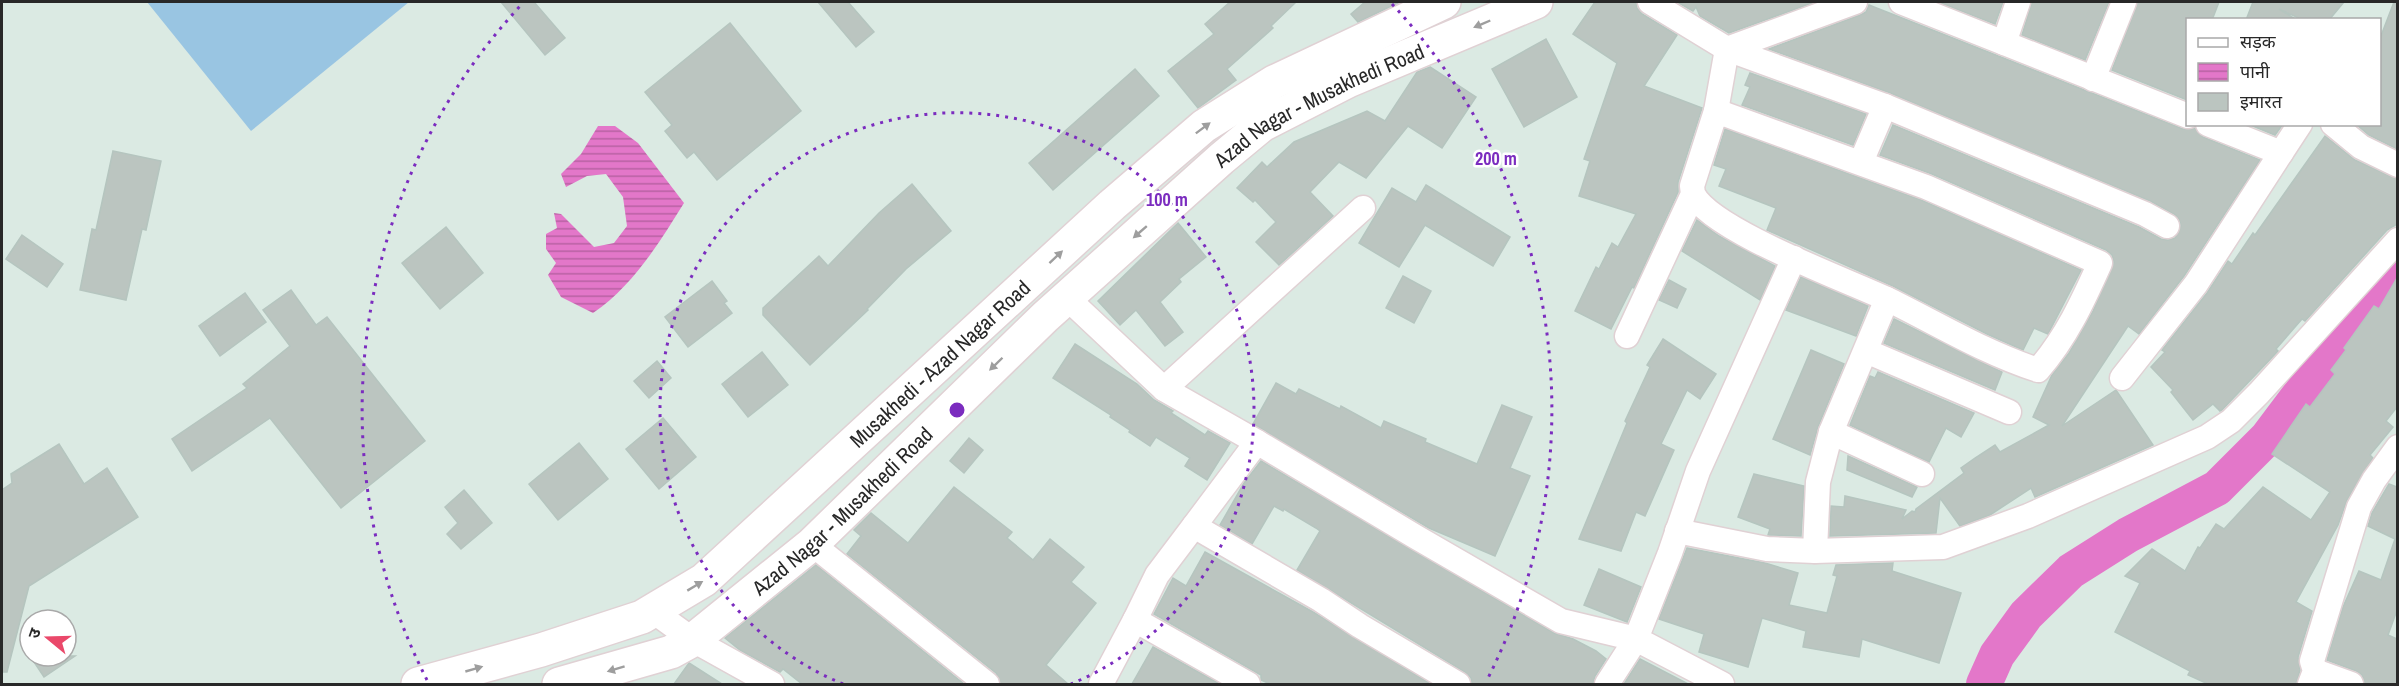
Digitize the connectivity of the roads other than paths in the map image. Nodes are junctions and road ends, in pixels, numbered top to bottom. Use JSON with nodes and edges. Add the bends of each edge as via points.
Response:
{"nodes":[{"id":1,"x":1444,"y":2,"type":"edge"},
{"id":2,"x":1536,"y":2,"type":"edge"},
{"id":3,"x":1650,"y":2,"type":"edge"},
{"id":4,"x":1855,"y":2,"type":"edge"},
{"id":5,"x":1901,"y":2,"type":"edge"},
{"id":6,"x":2018,"y":2,"type":"edge"},
{"id":7,"x":2124,"y":2,"type":"edge"},
{"id":8,"x":2004,"y":43,"type":"junction"},
{"id":9,"x":1727,"y":49,"type":"junction"},
{"id":10,"x":2093,"y":79,"type":"junction"},
{"id":11,"x":1886,"y":106,"type":"junction"},
{"id":12,"x":1716,"y":111,"type":"junction"},
{"id":13,"x":2186,"y":116,"type":"edge"},
{"id":14,"x":2213,"y":126,"type":"edge"},
{"id":15,"x":2299,"y":126,"type":"edge"},
{"id":16,"x":2335,"y":126,"type":"edge"},
{"id":17,"x":2281,"y":153,"type":"junction"},
{"id":18,"x":1862,"y":162,"type":"junction"},
{"id":19,"x":2397,"y":165,"type":"edge"},
{"id":20,"x":1693,"y":195,"type":"junction"},
{"id":21,"x":1363,"y":208,"type":"dead end"},
{"id":22,"x":2167,"y":226,"type":"dead end"},
{"id":23,"x":2397,"y":240,"type":"edge"},
{"id":24,"x":1794,"y":258,"type":"junction"},
{"id":25,"x":1017,"y":294,"type":"junction"},
{"id":26,"x":1887,"y":299,"type":"junction"},
{"id":27,"x":1055,"y":307,"type":"junction"},
{"id":28,"x":1627,"y":336,"type":"dead end"},
{"id":29,"x":1866,"y":351,"type":"junction"},
{"id":30,"x":2122,"y":378,"type":"dead end"},
{"id":31,"x":1164,"y":389,"type":"junction"},
{"id":32,"x":2009,"y":412,"type":"dead end"},
{"id":33,"x":1831,"y":432,"type":"junction"},
{"id":34,"x":1257,"y":442,"type":"junction"},
{"id":35,"x":2397,"y":447,"type":"edge"},
{"id":36,"x":1922,"y":474,"type":"dead end"},
{"id":37,"x":1194,"y":526,"type":"junction"},
{"id":38,"x":1677,"y":531,"type":"junction"},
{"id":39,"x":812,"y":544,"type":"junction"},
{"id":40,"x":1815,"y":551,"type":"junction"},
{"id":41,"x":653,"y":610,"type":"junction"},
{"id":42,"x":1135,"y":620,"type":"junction"},
{"id":43,"x":1636,"y":639,"type":"junction"},
{"id":44,"x":682,"y":646,"type":"junction"},
{"id":45,"x":2312,"y":677,"type":"edge"},
{"id":46,"x":1244,"y":683,"type":"edge"},
{"id":47,"x":418,"y":684,"type":"edge"},
{"id":48,"x":559,"y":684,"type":"edge"},
{"id":49,"x":772,"y":684,"type":"edge"},
{"id":50,"x":987,"y":684,"type":"edge"},
{"id":51,"x":1101,"y":684,"type":"edge"},
{"id":52,"x":1458,"y":684,"type":"edge"},
{"id":53,"x":1607,"y":684,"type":"edge"},
{"id":54,"x":1722,"y":684,"type":"edge"},
{"id":55,"x":2351,"y":684,"type":"edge"}],
"edges":[{"from":25,"to":1,"type":"main road","name":"Musakhedi - Azad Nagar Road","one_way":true,"via":[[1204,126],[1274,82]]},
{"from":2,"to":27,"type":"main road","name":"Azad Nagar - Musakhedi Road","one_way":true,"via":[[1348,81],[1262,125]]},
{"from":3,"to":9,"type":"street"},
{"from":4,"to":9,"type":"street"},
{"from":5,"to":8,"type":"street"},
{"from":6,"to":8,"type":"street"},
{"from":7,"to":10,"type":"street"},
{"from":8,"to":10,"type":"street"},
{"from":9,"to":11,"type":"street"},
{"from":9,"to":12,"type":"street"},
{"from":10,"to":13,"type":"street"},
{"from":11,"to":18,"type":"street"},
{"from":11,"to":22,"type":"street"},
{"from":12,"to":18,"type":"street"},
{"from":12,"to":20,"type":"street","via":[[1692,186]]},
{"from":14,"to":17,"type":"street"},
{"from":15,"to":17,"type":"street"},
{"from":16,"to":19,"type":"street","via":[[2361,147]]},
{"from":17,"to":30,"type":"street","via":[[2196,284]]},
{"from":18,"to":26,"type":"street","via":[[2100,262],[2071,325],[2038,370],[1966,340]]},
{"from":20,"to":24,"type":"street","via":[[1704,209],[1739,231]]},
{"from":20,"to":28,"type":"street"},
{"from":21,"to":31,"type":"street"},
{"from":23,"to":40,"type":"street","via":[[2259,393],[2231,421],[2207,437],[2028,516],[1943,547]]},
{"from":24,"to":26,"type":"street"},
{"from":24,"to":38,"type":"street","via":[[1698,471]]},
{"from":25,"to":27,"type":"street"},
{"from":41,"to":25,"type":"main road","name":"Musakhedi - Azad Nagar Road","one_way":true,"via":[[704,580]]},
{"from":26,"to":29,"type":"street"},
{"from":27,"to":31,"type":"street"},
{"from":27,"to":39,"type":"main road","name":"Azad Nagar - Musakhedi Road","one_way":true},
{"from":29,"to":32,"type":"street"},
{"from":29,"to":33,"type":"street"},
{"from":31,"to":34,"type":"street"},
{"from":33,"to":36,"type":"street"},
{"from":33,"to":40,"type":"street","via":[[1818,482]]},
{"from":34,"to":37,"type":"street"},
{"from":34,"to":43,"type":"street","via":[[1561,621]]},
{"from":35,"to":45,"type":"street","via":[[2359,507],[2312,661]]},
{"from":37,"to":42,"type":"street","via":[[1157,575]]},
{"from":37,"to":52,"type":"street"},
{"from":38,"to":40,"type":"street","via":[[1767,549]]},
{"from":38,"to":43,"type":"street"},
{"from":39,"to":44,"type":"main road","name":"Azad Nagar - Musakhedi Road"},
{"from":39,"to":50,"type":"street"},
{"from":41,"to":44,"type":"street"},
{"from":47,"to":41,"type":"main road","name":"Musakhedi - Azad Nagar Road","one_way":true,"via":[[541,650]]},
{"from":42,"to":46,"type":"street"},
{"from":42,"to":51,"type":"street"},
{"from":43,"to":53,"type":"street"},
{"from":43,"to":54,"type":"street"},
{"from":44,"to":48,"type":"main road","one_way":true},
{"from":44,"to":49,"type":"street"},
{"from":45,"to":55,"type":"street"}]}
